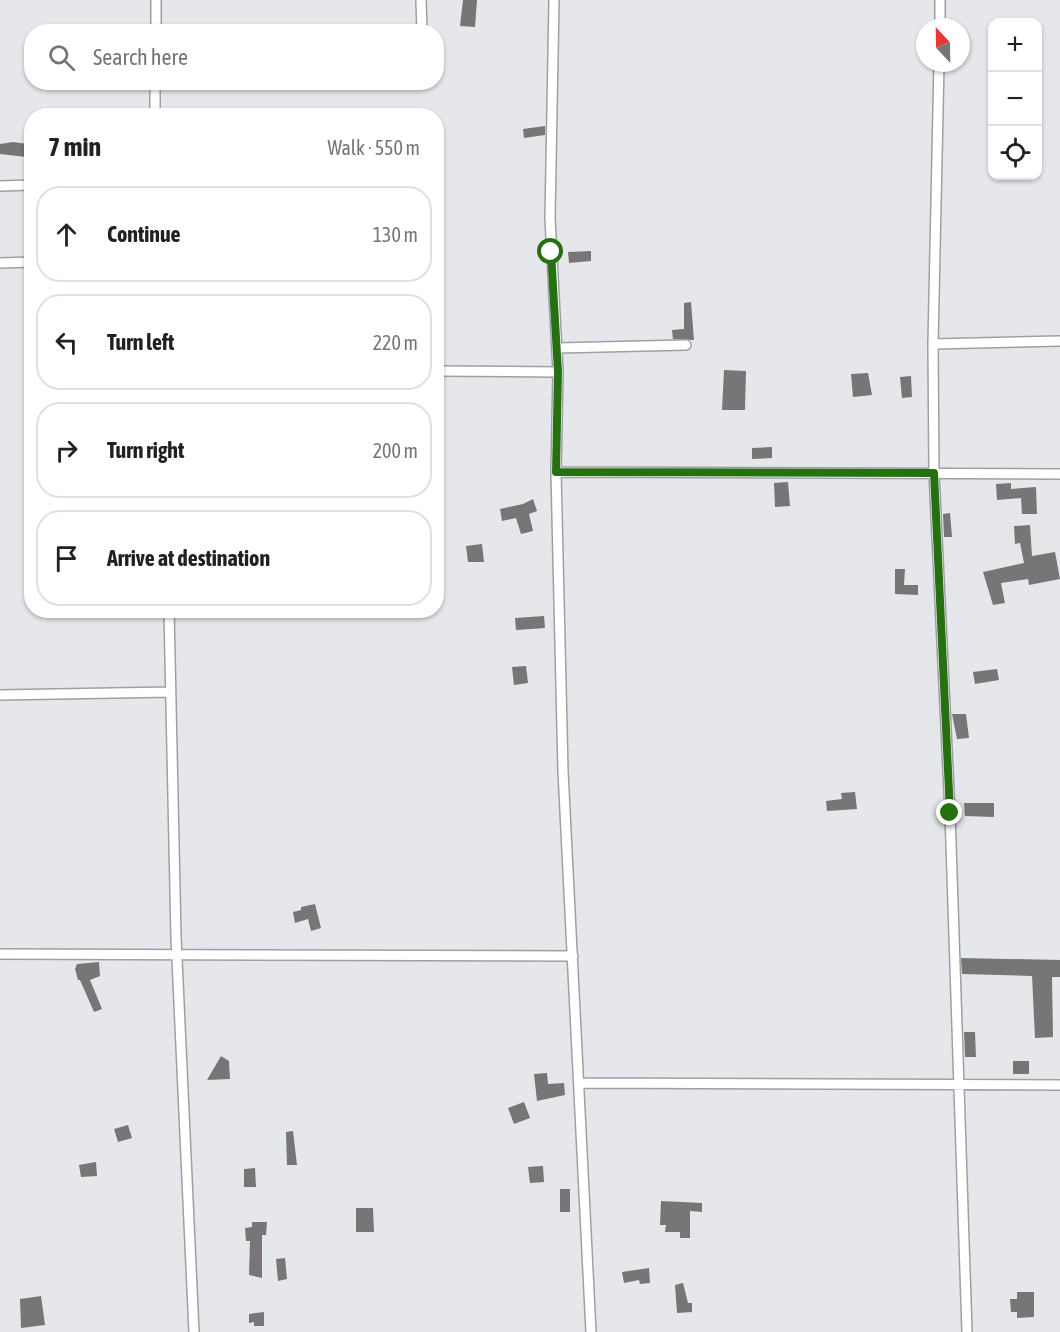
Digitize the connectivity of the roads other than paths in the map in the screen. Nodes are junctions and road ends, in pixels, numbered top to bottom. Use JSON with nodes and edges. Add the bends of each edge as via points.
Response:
{"nodes":[{"id":1,"x":156,"y":0,"type":"edge"},
{"id":2,"x":422,"y":0,"type":"edge"},
{"id":3,"x":554,"y":0,"type":"edge"},
{"id":4,"x":940,"y":0,"type":"edge"},
{"id":5,"x":940,"y":18,"type":"edge"},
{"id":6,"x":156,"y":24,"type":"edge"},
{"id":7,"x":422,"y":24,"type":"edge"},
{"id":8,"x":939,"y":72,"type":"edge"},
{"id":9,"x":155,"y":90,"type":"edge"},
{"id":10,"x":155,"y":108,"type":"edge"},
{"id":11,"x":0,"y":186,"type":"edge"},
{"id":12,"x":24,"y":186,"type":"edge"},
{"id":13,"x":24,"y":262,"type":"edge"},
{"id":14,"x":0,"y":263,"type":"edge"},
{"id":15,"x":1060,"y":341,"type":"edge"},
{"id":16,"x":933,"y":344,"type":"junction"},
{"id":17,"x":686,"y":345,"type":"dead end"},
{"id":18,"x":557,"y":348,"type":"junction"},
{"id":19,"x":444,"y":371,"type":"edge"},
{"id":20,"x":558,"y":372,"type":"junction"},
{"id":21,"x":556,"y":472,"type":"junction"},
{"id":22,"x":934,"y":473,"type":"junction"},
{"id":23,"x":1060,"y":474,"type":"edge"},
{"id":24,"x":169,"y":618,"type":"edge"},
{"id":25,"x":170,"y":692,"type":"junction"},
{"id":26,"x":0,"y":695,"type":"edge"},
{"id":27,"x":0,"y":954,"type":"edge"},
{"id":28,"x":177,"y":954,"type":"junction"},
{"id":29,"x":573,"y":956,"type":"junction"},
{"id":30,"x":580,"y":1083,"type":"junction"},
{"id":31,"x":957,"y":1084,"type":"junction"},
{"id":32,"x":1060,"y":1085,"type":"edge"},
{"id":33,"x":194,"y":1332,"type":"edge"},
{"id":34,"x":591,"y":1332,"type":"edge"},
{"id":35,"x":968,"y":1332,"type":"edge"}],
"edges":[{"from":1,"to":6,"type":"street"},
{"from":2,"to":7,"type":"street"},
{"from":3,"to":18,"type":"street","via":[[550,218]]},
{"from":4,"to":5,"type":"street"},
{"from":8,"to":16,"type":"street"},
{"from":9,"to":10,"type":"street"},
{"from":11,"to":12,"type":"street"},
{"from":13,"to":14,"type":"street"},
{"from":15,"to":16,"type":"street"},
{"from":16,"to":22,"type":"street"},
{"from":17,"to":18,"type":"street"},
{"from":18,"to":20,"type":"street"},
{"from":19,"to":20,"type":"street"},
{"from":20,"to":21,"type":"street"},
{"from":21,"to":22,"type":"street"},
{"from":21,"to":29,"type":"street","via":[[563,771]]},
{"from":22,"to":23,"type":"street"},
{"from":22,"to":31,"type":"street","via":[[950,813]]},
{"from":24,"to":25,"type":"street"},
{"from":25,"to":26,"type":"street"},
{"from":25,"to":28,"type":"street"},
{"from":27,"to":28,"type":"street"},
{"from":28,"to":29,"type":"street"},
{"from":28,"to":33,"type":"street"},
{"from":29,"to":30,"type":"street"},
{"from":30,"to":31,"type":"street"},
{"from":30,"to":34,"type":"street"},
{"from":31,"to":32,"type":"street"},
{"from":31,"to":35,"type":"street"}]}
